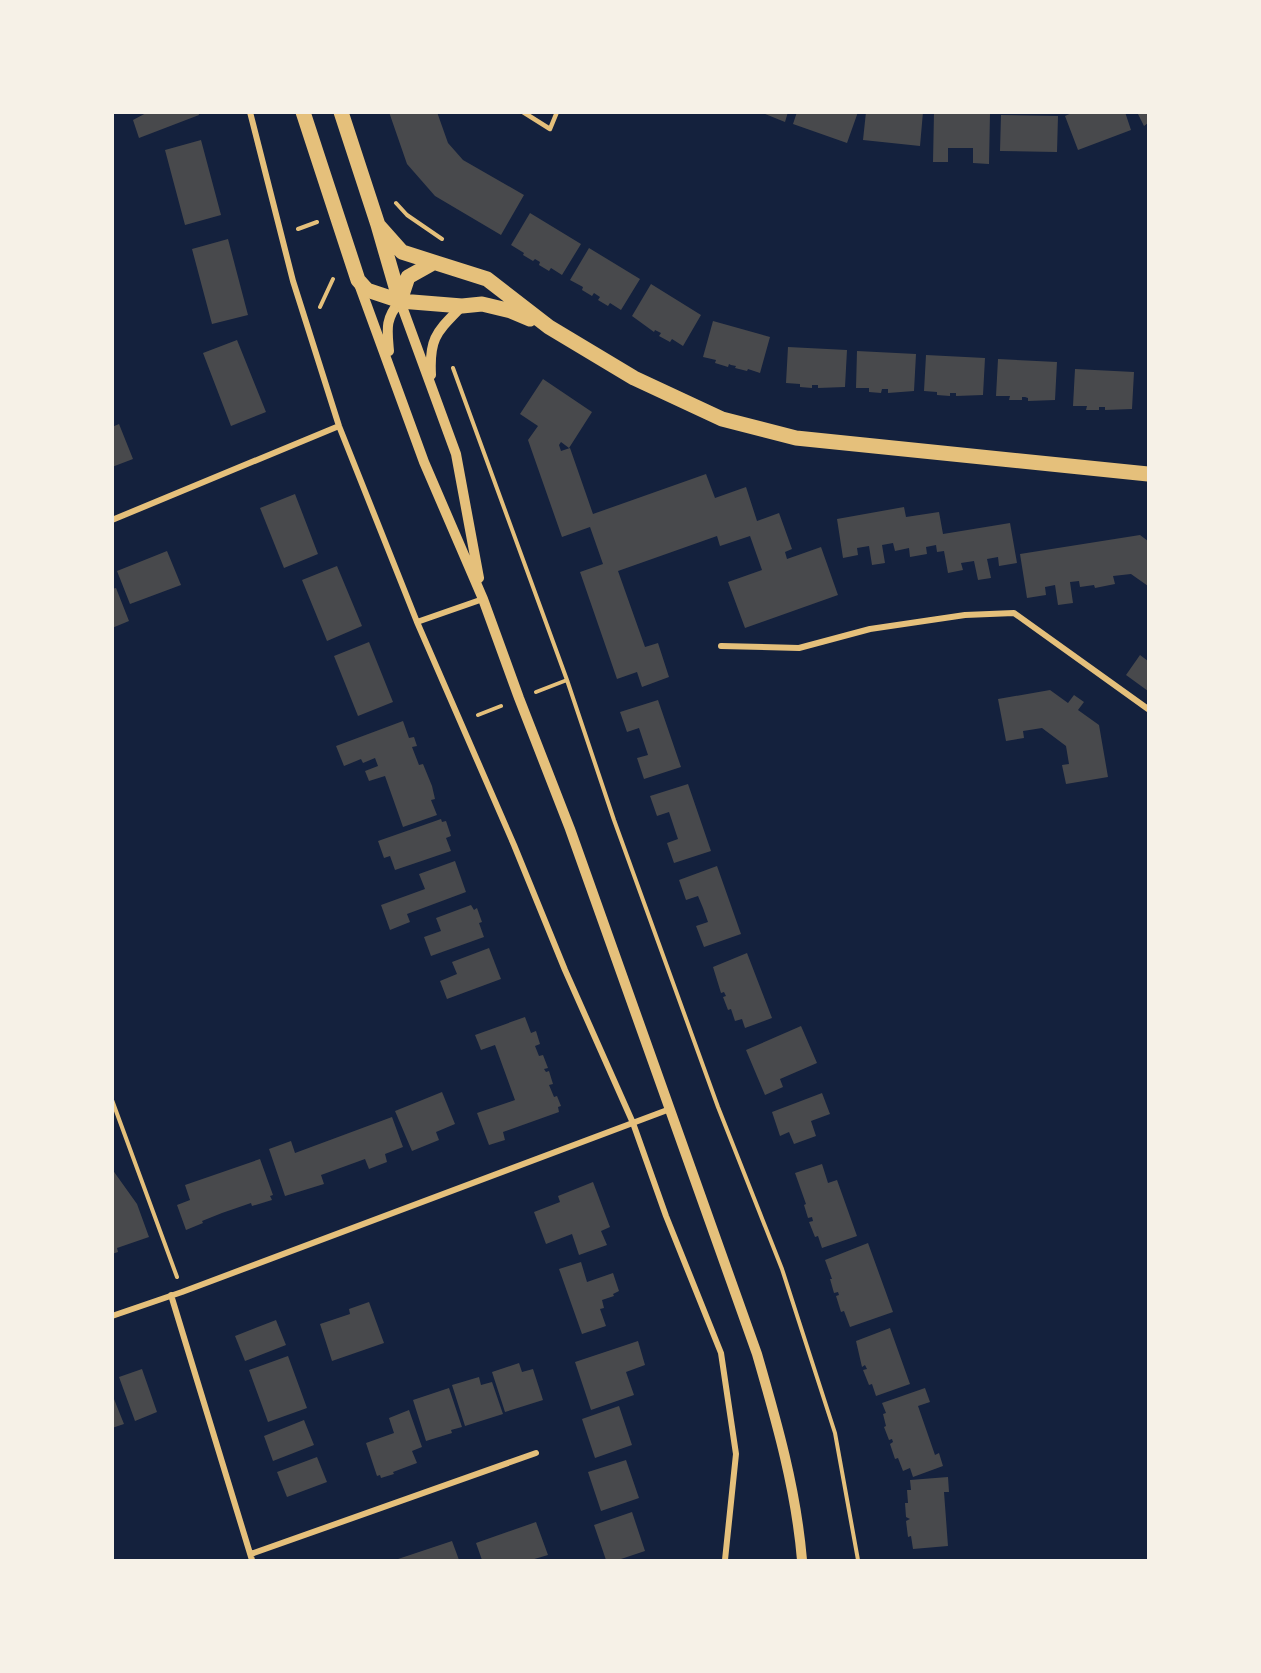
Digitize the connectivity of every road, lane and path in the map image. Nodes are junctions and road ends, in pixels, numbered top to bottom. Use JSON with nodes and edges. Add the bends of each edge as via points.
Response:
{"nodes":[{"id":1,"x":250,"y":112,"type":"edge"},
{"id":2,"x":303,"y":112,"type":"edge"},
{"id":3,"x":341,"y":112,"type":"edge"},
{"id":4,"x":523,"y":112,"type":"edge"},
{"id":5,"x":557,"y":112,"type":"edge"},
{"id":6,"x":393,"y":195,"type":"dead end"},
{"id":7,"x":318,"y":222,"type":"dead end"},
{"id":8,"x":378,"y":225,"type":"junction"},
{"id":9,"x":321,"y":232,"type":"dead end"},
{"id":10,"x":448,"y":242,"type":"dead end"},
{"id":11,"x":433,"y":263,"type":"junction"},
{"id":12,"x":336,"y":275,"type":"dead end"},
{"id":13,"x":358,"y":280,"type":"junction"},
{"id":14,"x":400,"y":301,"type":"junction"},
{"id":15,"x":462,"y":306,"type":"junction"},
{"id":16,"x":549,"y":327,"type":"junction"},
{"id":17,"x":309,"y":330,"type":"junction"},
{"id":18,"x":390,"y":364,"type":"junction"},
{"id":19,"x":452,"y":364,"type":"dead end"},
{"id":20,"x":431,"y":385,"type":"junction"},
{"id":21,"x":339,"y":426,"type":"junction"},
{"id":22,"x":1149,"y":474,"type":"edge"},
{"id":23,"x":112,"y":520,"type":"edge"},
{"id":24,"x":483,"y":599,"type":"junction"},
{"id":25,"x":417,"y":622,"type":"junction"},
{"id":26,"x":721,"y":646,"type":"dead end"},
{"id":27,"x":567,"y":680,"type":"junction"},
{"id":28,"x":519,"y":699,"type":"junction"},
{"id":29,"x":1149,"y":709,"type":"edge"},
{"id":30,"x":460,"y":723,"type":"junction"},
{"id":31,"x":112,"y":1100,"type":"edge"},
{"id":32,"x":670,"y":1109,"type":"junction"},
{"id":33,"x":633,"y":1123,"type":"junction"},
{"id":34,"x":182,"y":1292,"type":"junction"},
{"id":35,"x":171,"y":1296,"type":"junction"},
{"id":36,"x":112,"y":1316,"type":"edge"},
{"id":37,"x":536,"y":1453,"type":"dead end"},
{"id":38,"x":251,"y":1557,"type":"edge"},
{"id":39,"x":725,"y":1560,"type":"edge"},
{"id":40,"x":802,"y":1560,"type":"edge"},
{"id":41,"x":858,"y":1560,"type":"edge"}],
"edges":[{"from":1,"to":17,"type":"street"},
{"from":2,"to":13,"type":"main road"},
{"from":3,"to":8,"type":"main road"},
{"from":4,"to":5,"type":"lane","via":[[550,129]]},
{"from":6,"to":10,"type":"path","via":[[407,215]]},
{"from":7,"to":9,"type":"path"},
{"from":8,"to":11,"type":"main road","via":[[402,252]]},
{"from":8,"to":14,"type":"main road"},
{"from":11,"to":14,"type":"main road","via":[[408,277]]},
{"from":11,"to":16,"type":"main road","via":[[487,279]]},
{"from":12,"to":17,"type":"path"},
{"from":13,"to":14,"type":"main road","via":[[367,291]]},
{"from":13,"to":18,"type":"street"},
{"from":14,"to":15,"type":"main road"},
{"from":14,"to":18,"type":"street","via":[[389,314]]},
{"from":14,"to":20,"type":"street"},
{"from":15,"to":16,"type":"main road","via":[[491,306]]},
{"from":15,"to":20,"type":"street","via":[[437,332],[430,357]]},
{"from":16,"to":22,"type":"main road","via":[[634,378],[722,419],[796,438]]},
{"from":17,"to":21,"type":"street"},
{"from":18,"to":24,"type":"street","via":[[424,462]]},
{"from":19,"to":27,"type":"path"},
{"from":20,"to":24,"type":"street","via":[[456,454]]},
{"from":21,"to":23,"type":"street"},
{"from":21,"to":25,"type":"street"},
{"from":24,"to":25,"type":"street"},
{"from":24,"to":28,"type":"street"},
{"from":25,"to":30,"type":"street"},
{"from":26,"to":29,"type":"street","via":[[799,648],[870,629],[965,615],[1014,613]]},
{"from":27,"to":28,"type":"path"},
{"from":27,"to":41,"type":"path","via":[[714,1096],[782,1269],[835,1433]]},
{"from":28,"to":30,"type":"path"},
{"from":28,"to":32,"type":"street"},
{"from":30,"to":33,"type":"street"},
{"from":31,"to":34,"type":"path"},
{"from":32,"to":33,"type":"street"},
{"from":32,"to":40,"type":"street","via":[[757,1354],[779,1429],[798,1519]]},
{"from":33,"to":34,"type":"street"},
{"from":33,"to":39,"type":"street","via":[[721,1353],[736,1454]]},
{"from":34,"to":35,"type":"street"},
{"from":35,"to":36,"type":"street"},
{"from":35,"to":38,"type":"street"},
{"from":37,"to":38,"type":"street"}]}
